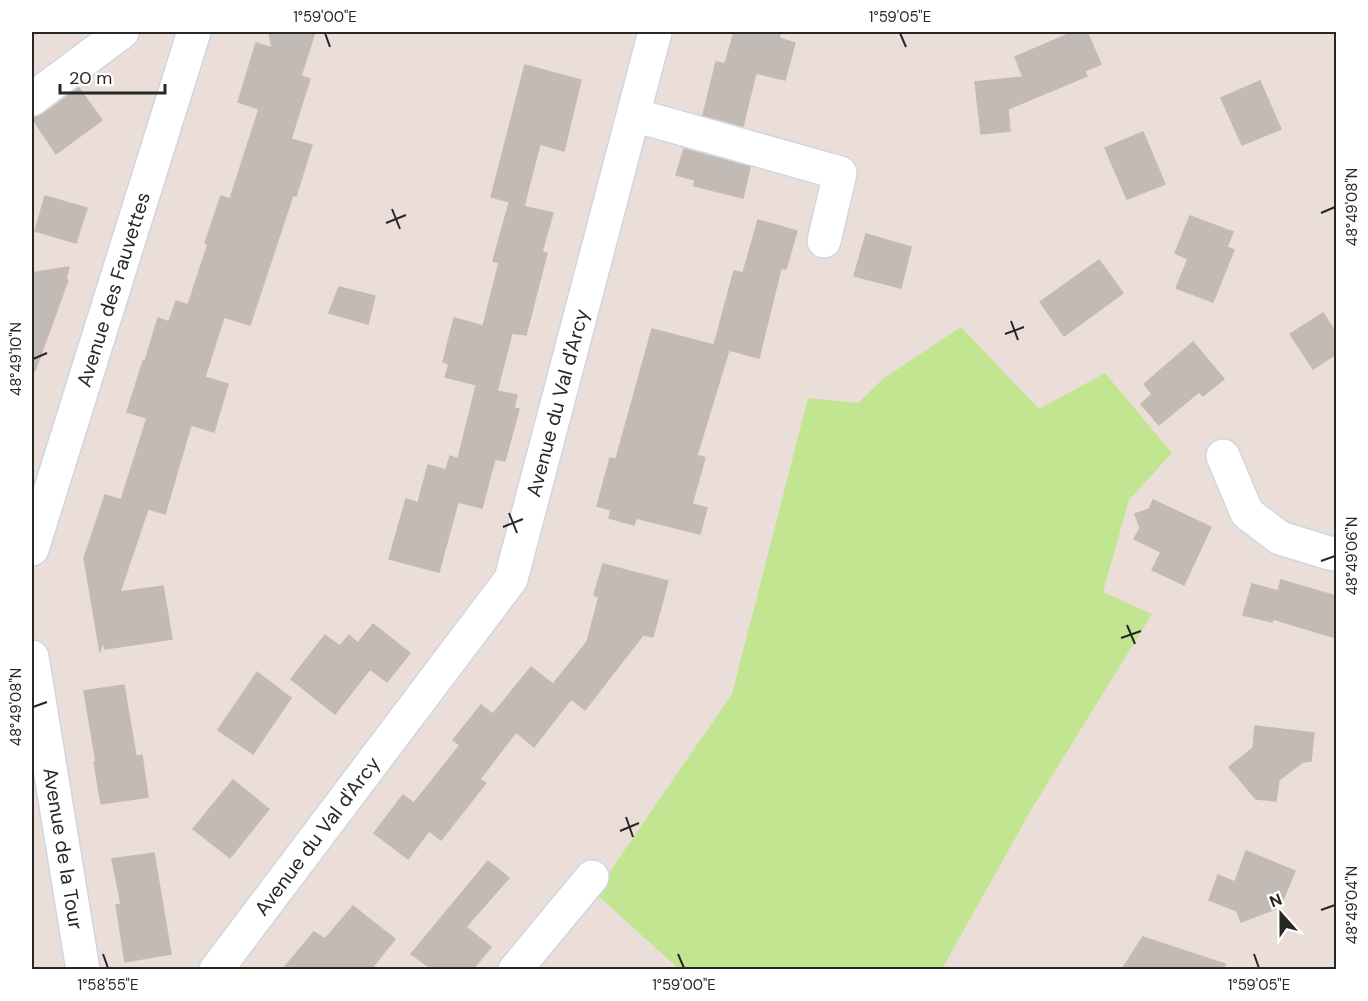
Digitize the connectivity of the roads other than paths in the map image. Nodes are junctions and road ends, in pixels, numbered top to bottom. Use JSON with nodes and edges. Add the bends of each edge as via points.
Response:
{"nodes":[{"id":1,"x":122,"y":32,"type":"edge"},
{"id":2,"x":194,"y":32,"type":"edge"},
{"id":3,"x":656,"y":32,"type":"edge"},
{"id":4,"x":32,"y":99,"type":"edge"},
{"id":5,"x":634,"y":115,"type":"junction"},
{"id":6,"x":824,"y":241,"type":"dead end"},
{"id":7,"x":1223,"y":456,"type":"dead end"},
{"id":8,"x":32,"y":549,"type":"edge"},
{"id":9,"x":1336,"y":554,"type":"edge"},
{"id":10,"x":32,"y":657,"type":"edge"},
{"id":11,"x":592,"y":877,"type":"dead end"},
{"id":12,"x":83,"y":969,"type":"edge"},
{"id":13,"x":216,"y":969,"type":"edge"},
{"id":14,"x":515,"y":969,"type":"edge"}],
"edges":[{"from":1,"to":4,"type":"street"},
{"from":2,"to":8,"type":"street","name":"Avenue des Fauvettes"},
{"from":3,"to":5,"type":"street","name":"Avenue du Val d'Arcy"},
{"from":5,"to":6,"type":"street","via":[[840,173]]},
{"from":5,"to":13,"type":"street","name":"Avenue du Val d'Arcy","via":[[511,579]]},
{"from":7,"to":9,"type":"street","via":[[1248,513],[1280,538]]},
{"from":10,"to":12,"type":"street","name":"Avenue de la Tour"},
{"from":11,"to":14,"type":"street"}]}
